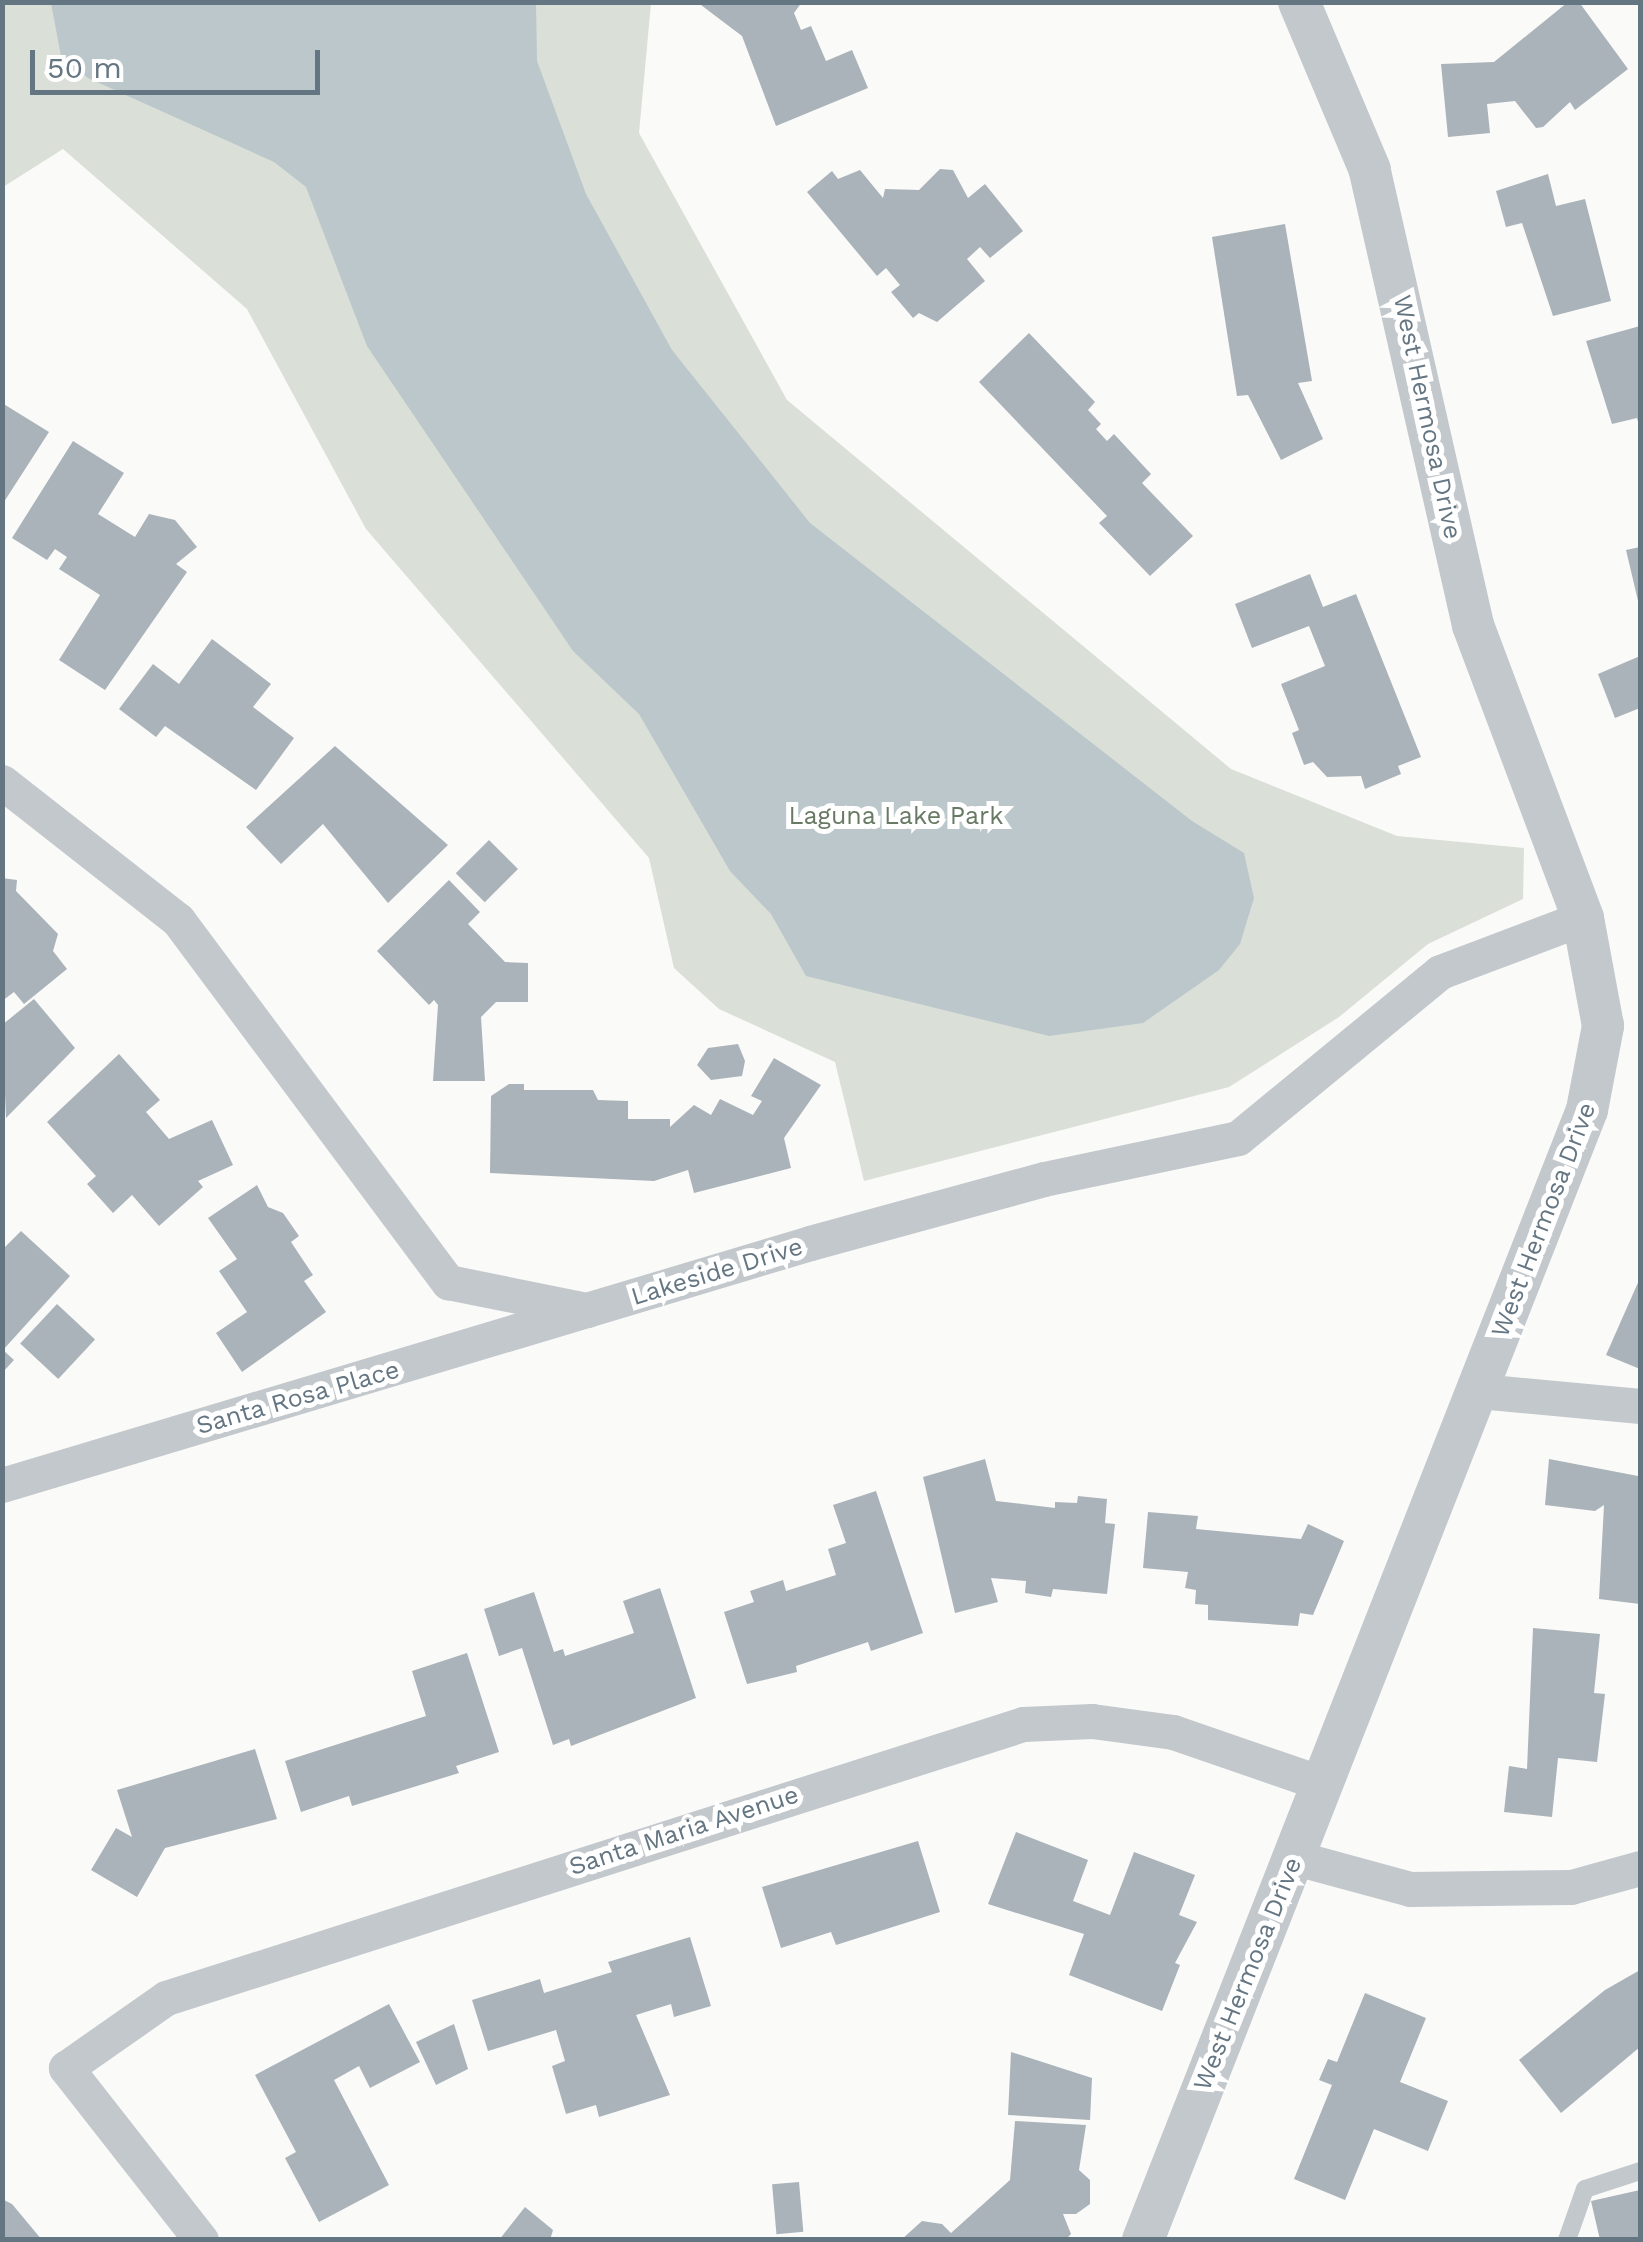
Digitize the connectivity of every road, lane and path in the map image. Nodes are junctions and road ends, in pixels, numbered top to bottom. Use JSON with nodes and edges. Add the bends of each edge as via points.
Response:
{"nodes":[{"id":1,"x":1298,"y":2,"type":"edge"},
{"id":2,"x":2,"y":782,"type":"edge"},
{"id":3,"x":1583,"y":918,"type":"junction"},
{"id":4,"x":593,"y":1311,"type":"junction"},
{"id":5,"x":1479,"y":1390,"type":"junction"},
{"id":6,"x":1640,"y":1406,"type":"edge"},
{"id":7,"x":2,"y":1486,"type":"edge"},
{"id":8,"x":1324,"y":1784,"type":"junction"},
{"id":9,"x":1296,"y":1858,"type":"junction"},
{"id":10,"x":1640,"y":1868,"type":"edge"},
{"id":11,"x":1640,"y":2171,"type":"edge"},
{"id":12,"x":201,"y":2240,"type":"edge"},
{"id":13,"x":1143,"y":2240,"type":"edge"},
{"id":14,"x":1567,"y":2240,"type":"edge"}],
"edges":[{"from":1,"to":3,"type":"street","name":"West Hermosa Drive","via":[[1370,170],[1473,625]]},
{"from":2,"to":4,"type":"street","name":"Lakeside Drive","via":[[178,920],[448,1282]]},
{"from":3,"to":4,"type":"street","name":"Lakeside Drive","via":[[1440,972],[1238,1138],[1044,1179]]},
{"from":3,"to":5,"type":"street","name":"West Hermosa Drive","via":[[1602,997],[1595,1084]]},
{"from":4,"to":7,"type":"street","name":"Santa Rosa Place"},
{"from":5,"to":6,"type":"street"},
{"from":5,"to":8,"type":"street","name":"West Hermosa Drive"},
{"from":8,"to":9,"type":"street","name":"West Hermosa Drive"},
{"from":8,"to":12,"type":"street","name":"Santa Maria Avenue","via":[[1218,1742],[1127,1724],[1057,1722],[989,1732],[166,1998],[66,2068]]},
{"from":9,"to":10,"type":"street","via":[[1410,1888],[1571,1887]]},
{"from":9,"to":13,"type":"street","name":"West Hermosa Drive"},
{"from":11,"to":14,"type":"lane","via":[[1584,2189]]}]}
